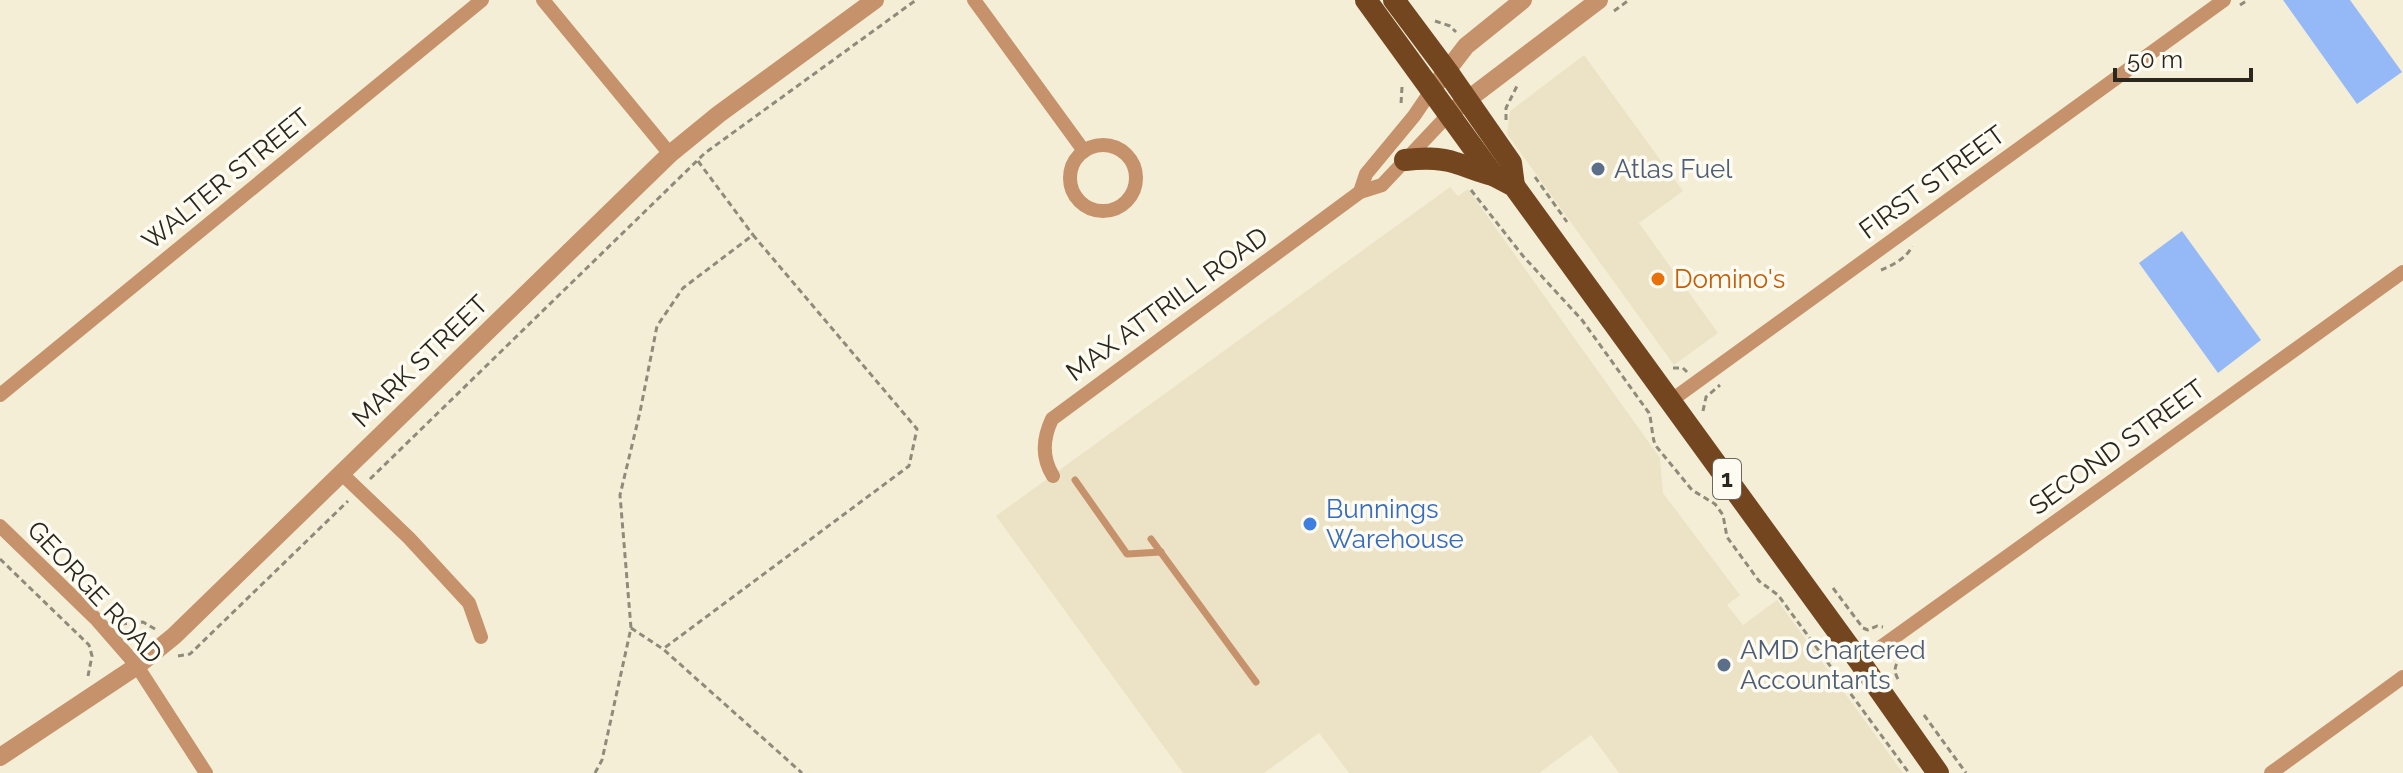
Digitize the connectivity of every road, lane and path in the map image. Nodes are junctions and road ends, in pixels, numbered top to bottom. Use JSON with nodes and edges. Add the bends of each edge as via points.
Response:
{"nodes":[{"id":1,"x":482,"y":0,"type":"edge"},
{"id":2,"x":543,"y":0,"type":"edge"},
{"id":3,"x":875,"y":0,"type":"edge"},
{"id":4,"x":916,"y":0,"type":"edge"},
{"id":5,"x":974,"y":0,"type":"edge"},
{"id":6,"x":1366,"y":0,"type":"edge"},
{"id":7,"x":1394,"y":0,"type":"edge"},
{"id":8,"x":1523,"y":0,"type":"edge"},
{"id":9,"x":1629,"y":0,"type":"edge"},
{"id":10,"x":2224,"y":0,"type":"edge"},
{"id":11,"x":1602,"y":9,"type":"edge"},
{"id":12,"x":1447,"y":71,"type":"junction"},
{"id":13,"x":1518,"y":83,"type":"dead end"},
{"id":14,"x":1431,"y":91,"type":"junction"},
{"id":15,"x":1468,"y":100,"type":"junction"},
{"id":16,"x":1448,"y":115,"type":"junction"},
{"id":17,"x":1503,"y":127,"type":"dead end"},
{"id":18,"x":678,"y":148,"type":"junction"},
{"id":19,"x":1084,"y":151,"type":"junction"},
{"id":20,"x":698,"y":160,"type":"junction"},
{"id":21,"x":1405,"y":160,"type":"junction"},
{"id":22,"x":1493,"y":175,"type":"junction"},
{"id":23,"x":1522,"y":178,"type":"junction"},
{"id":24,"x":1467,"y":186,"type":"dead end"},
{"id":25,"x":1360,"y":192,"type":"junction"},
{"id":26,"x":1574,"y":231,"type":"dead end"},
{"id":27,"x":753,"y":235,"type":"junction"},
{"id":28,"x":2403,"y":272,"type":"edge"},
{"id":29,"x":1671,"y":367,"type":"dead end"},
{"id":30,"x":1683,"y":368,"type":"dead end"},
{"id":31,"x":0,"y":395,"type":"edge"},
{"id":32,"x":1706,"y":397,"type":"dead end"},
{"id":33,"x":1669,"y":402,"type":"junction"},
{"id":34,"x":1703,"y":412,"type":"dead end"},
{"id":35,"x":342,"y":474,"type":"junction"},
{"id":36,"x":375,"y":474,"type":"dead end"},
{"id":37,"x":1054,"y":477,"type":"dead end"},
{"id":38,"x":1075,"y":480,"type":"dead end"},
{"id":39,"x":345,"y":503,"type":"dead end"},
{"id":40,"x":0,"y":526,"type":"edge"},
{"id":41,"x":1151,"y":539,"type":"dead end"},
{"id":42,"x":1161,"y":552,"type":"junction"},
{"id":43,"x":0,"y":559,"type":"edge"},
{"id":44,"x":1825,"y":577,"type":"dead end"},
{"id":45,"x":118,"y":626,"type":"dead end"},
{"id":46,"x":1883,"y":626,"type":"dead end"},
{"id":47,"x":631,"y":628,"type":"junction"},
{"id":48,"x":155,"y":629,"type":"dead end"},
{"id":49,"x":481,"y":637,"type":"dead end"},
{"id":50,"x":99,"y":644,"type":"dead end"},
{"id":51,"x":663,"y":649,"type":"junction"},
{"id":52,"x":92,"y":651,"type":"junction"},
{"id":53,"x":175,"y":652,"type":"dead end"},
{"id":54,"x":1904,"y":655,"type":"dead end"},
{"id":55,"x":1860,"y":662,"type":"junction"},
{"id":56,"x":137,"y":666,"type":"junction"},
{"id":57,"x":2403,"y":677,"type":"edge"},
{"id":58,"x":1256,"y":682,"type":"dead end"},
{"id":59,"x":1900,"y":682,"type":"dead end"},
{"id":60,"x":81,"y":685,"type":"dead end"},
{"id":61,"x":1924,"y":716,"type":"dead end"},
{"id":62,"x":0,"y":757,"type":"edge"},
{"id":63,"x":206,"y":773,"type":"edge"},
{"id":64,"x":595,"y":773,"type":"edge"},
{"id":65,"x":802,"y":773,"type":"edge"},
{"id":66,"x":1909,"y":773,"type":"edge"},
{"id":67,"x":1938,"y":773,"type":"edge"},
{"id":68,"x":1966,"y":773,"type":"edge"},
{"id":69,"x":2271,"y":773,"type":"edge"}],
"edges":[{"from":1,"to":31,"type":"street","name":"WALTER STREET"},
{"from":2,"to":18,"type":"street"},
{"from":3,"to":18,"type":"street","name":"MARK STREET"},
{"from":4,"to":20,"type":"path"},
{"from":5,"to":19,"type":"street"},
{"from":6,"to":14,"type":"highway","number":"1"},
{"from":7,"to":12,"type":"highway","number":"1"},
{"from":8,"to":12,"type":"street","via":[[1466,46]]},
{"from":9,"to":11,"type":"path"},
{"from":10,"to":33,"type":"street","name":"FIRST STREET"},
{"from":11,"to":15,"type":"street"},
{"from":12,"to":14,"type":"street"},
{"from":12,"to":15,"type":"highway","number":"1"},
{"from":13,"to":17,"type":"path"},
{"from":14,"to":16,"type":"highway","number":"1"},
{"from":14,"to":25,"type":"street","name":"MAX ATTRILL ROAD","via":[[1366,174]]},
{"from":15,"to":16,"type":"street"},
{"from":15,"to":23,"type":"highway","number":"1"},
{"from":16,"to":21,"type":"street","name":"MAX ATTRILL ROAD"},
{"from":16,"to":22,"type":"highway","number":"1"},
{"from":18,"to":20,"type":"path"},
{"from":18,"to":35,"type":"street","name":"MARK STREET"},
{"from":19,"to":19,"type":"street","via":[[1104,145],[1128,156],[1136,171],[1129,199],[1115,209],[1087,207],[1070,180],[1074,161]]},
{"from":20,"to":27,"type":"path"},
{"from":20,"to":36,"type":"path"},
{"from":21,"to":22,"type":"highway","via":[[1456,162]]},
{"from":21,"to":25,"type":"street","name":"MAX ATTRILL ROAD","via":[[1382,185]]},
{"from":22,"to":23,"type":"highway","number":"1"},
{"from":23,"to":26,"type":"path"},
{"from":23,"to":33,"type":"highway","number":"1"},
{"from":24,"to":66,"type":"path","via":[[1582,320],[1649,413],[1653,442],[1692,490],[1715,504],[1727,537],[1759,581],[1778,595]]},
{"from":25,"to":37,"type":"street","name":"MAX ATTRILL ROAD","via":[[1052,419],[1044,445]]},
{"from":27,"to":47,"type":"path","via":[[683,288],[657,326],[620,495]]},
{"from":27,"to":51,"type":"path","via":[[917,429],[909,466]]},
{"from":28,"to":55,"type":"street","name":"SECOND STREET"},
{"from":29,"to":30,"type":"path"},
{"from":32,"to":34,"type":"path"},
{"from":33,"to":55,"type":"highway","number":"1"},
{"from":35,"to":49,"type":"street","via":[[469,603]]},
{"from":35,"to":56,"type":"street","name":"MARK STREET"},
{"from":38,"to":42,"type":"lane","via":[[1127,554]]},
{"from":39,"to":53,"type":"path","via":[[190,654]]},
{"from":40,"to":56,"type":"street","name":"GEORGE ROAD"},
{"from":41,"to":42,"type":"lane"},
{"from":42,"to":58,"type":"lane"},
{"from":43,"to":52,"type":"path"},
{"from":44,"to":46,"type":"path","via":[[1863,628]]},
{"from":45,"to":48,"type":"path","via":[[143,622]]},
{"from":47,"to":51,"type":"path"},
{"from":47,"to":64,"type":"path"},
{"from":50,"to":52,"type":"path"},
{"from":51,"to":65,"type":"path"},
{"from":52,"to":60,"type":"path","via":[[91,669]]},
{"from":54,"to":59,"type":"path","via":[[1895,667]]},
{"from":55,"to":67,"type":"highway","number":"1"},
{"from":56,"to":62,"type":"street","name":"MARK STREET"},
{"from":56,"to":63,"type":"street","name":"GEORGE ROAD"},
{"from":57,"to":69,"type":"street"},
{"from":61,"to":68,"type":"path"}]}
